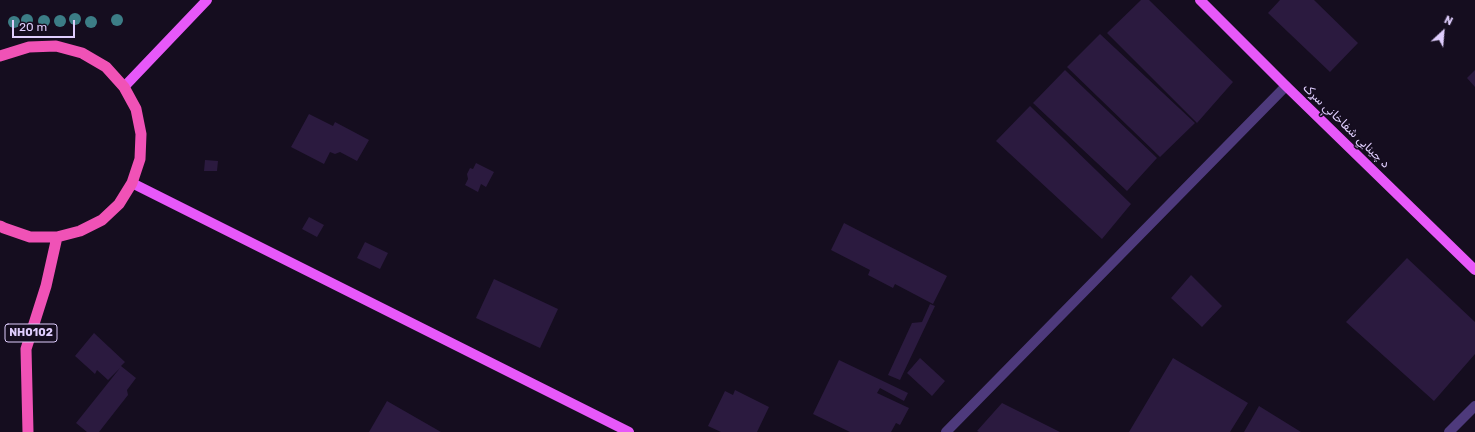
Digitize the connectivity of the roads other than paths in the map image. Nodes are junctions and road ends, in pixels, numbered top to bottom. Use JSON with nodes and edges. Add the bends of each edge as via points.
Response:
{"nodes":[{"id":1,"x":207,"y":0,"type":"edge"},
{"id":2,"x":1200,"y":0,"type":"edge"},
{"id":3,"x":1,"y":56,"type":"edge"},
{"id":4,"x":1286,"y":86,"type":"junction"},
{"id":5,"x":124,"y":87,"type":"junction"},
{"id":6,"x":132,"y":183,"type":"junction"},
{"id":7,"x":0,"y":226,"type":"edge"},
{"id":8,"x":57,"y":237,"type":"junction"},
{"id":9,"x":1475,"y":270,"type":"edge"},
{"id":10,"x":1475,"y":406,"type":"edge"},
{"id":11,"x":28,"y":432,"type":"edge"},
{"id":12,"x":629,"y":432,"type":"edge"},
{"id":13,"x":946,"y":432,"type":"edge"},
{"id":14,"x":1449,"y":432,"type":"edge"}],
"edges":[{"from":1,"to":5,"type":"main road"},
{"from":2,"to":4,"type":"main road","name":"د چينايي شفاخانې سړک"},
{"from":3,"to":5,"type":"highway","via":[[29,47],[56,46],[82,53],[106,67]]},
{"from":4,"to":9,"type":"main road","name":"د چينايي شفاخانې سړک"},
{"from":4,"to":13,"type":"street"},
{"from":5,"to":6,"type":"highway","via":[[136,109],[141,134],[140,159]]},
{"from":6,"to":8,"type":"highway","via":[[119,204],[102,220],[80,231]]},
{"from":6,"to":12,"type":"main road"},
{"from":7,"to":8,"type":"highway","via":[[30,236]]},
{"from":8,"to":11,"type":"highway","number":"NH0102","via":[[46,286],[26,350]]},
{"from":10,"to":14,"type":"street"}]}
